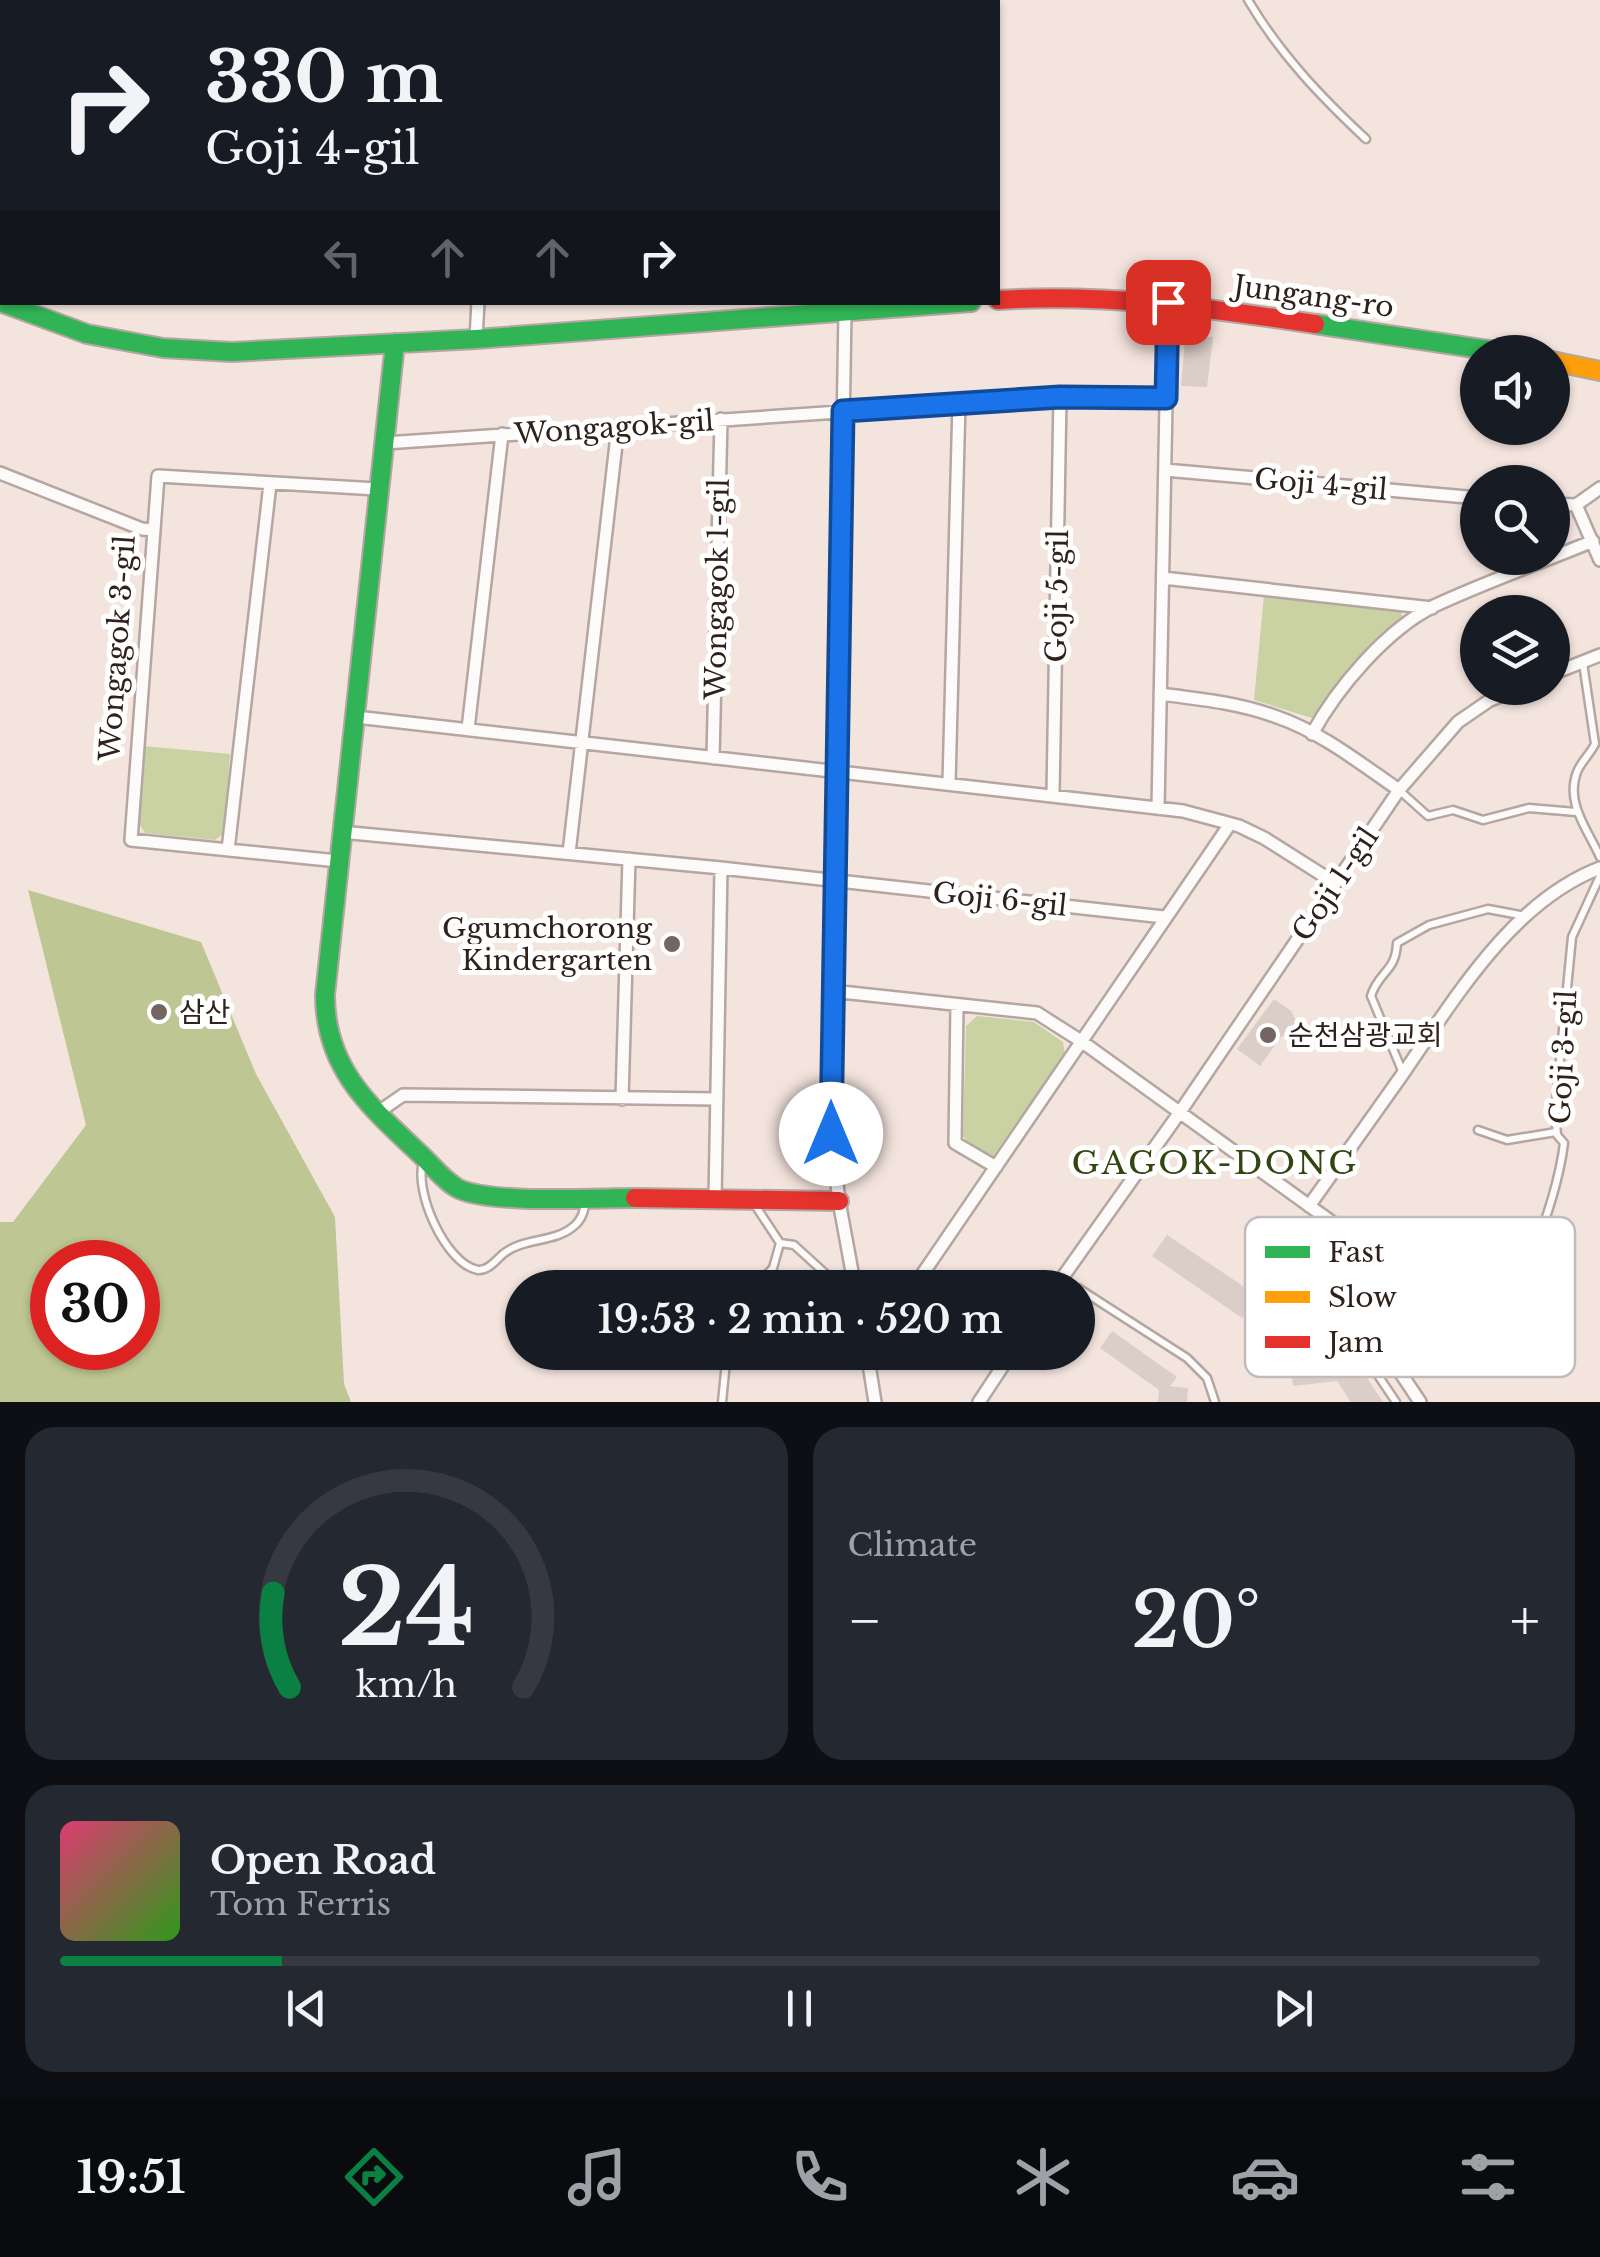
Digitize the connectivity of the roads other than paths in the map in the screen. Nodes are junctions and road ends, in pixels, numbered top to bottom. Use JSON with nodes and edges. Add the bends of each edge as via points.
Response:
{"nodes":[{"id":1,"x":1248,"y":0,"type":"edge"},
{"id":2,"x":1366,"y":139,"type":"dead end"},
{"id":3,"x":1000,"y":300,"type":"edge"},
{"id":4,"x":1168,"y":302,"type":"junction"},
{"id":5,"x":8,"y":305,"type":"edge"},
{"id":6,"x":478,"y":305,"type":"edge"},
{"id":7,"x":896,"y":305,"type":"edge"},
{"id":8,"x":846,"y":307,"type":"edge"},
{"id":9,"x":476,"y":339,"type":"junction"},
{"id":10,"x":395,"y":343,"type":"junction"},
{"id":11,"x":1460,"y":346,"type":"edge"},
{"id":12,"x":1600,"y":362,"type":"edge"},
{"id":13,"x":1570,"y":364,"type":"edge"},
{"id":14,"x":1574,"y":365,"type":"junction"},
{"id":15,"x":1600,"y":372,"type":"edge"},
{"id":16,"x":1060,"y":397,"type":"junction"},
{"id":17,"x":1166,"y":398,"type":"junction"},
{"id":18,"x":959,"y":403,"type":"junction"},
{"id":19,"x":843,"y":411,"type":"junction"},
{"id":20,"x":721,"y":420,"type":"junction"},
{"id":21,"x":618,"y":427,"type":"junction"},
{"id":22,"x":502,"y":434,"type":"junction"},
{"id":23,"x":385,"y":443,"type":"junction"},
{"id":24,"x":1164,"y":470,"type":"junction"},
{"id":25,"x":0,"y":472,"type":"edge"},
{"id":26,"x":270,"y":484,"type":"junction"},
{"id":27,"x":1600,"y":488,"type":"edge"},
{"id":28,"x":378,"y":489,"type":"junction"},
{"id":29,"x":1460,"y":496,"type":"edge"},
{"id":30,"x":1570,"y":505,"type":"edge"},
{"id":31,"x":1576,"y":505,"type":"junction"},
{"id":32,"x":154,"y":530,"type":"junction"},
{"id":33,"x":1592,"y":541,"type":"junction"},
{"id":34,"x":1600,"y":560,"type":"edge"},
{"id":35,"x":1163,"y":578,"type":"junction"},
{"id":36,"x":1432,"y":608,"type":"junction"},
{"id":37,"x":1600,"y":655,"type":"edge"},
{"id":38,"x":1583,"y":662,"type":"junction"},
{"id":39,"x":1570,"y":667,"type":"edge"},
{"id":40,"x":1160,"y":694,"type":"junction"},
{"id":41,"x":1483,"y":705,"type":"edge"},
{"id":42,"x":356,"y":717,"type":"junction"},
{"id":43,"x":468,"y":730,"type":"junction"},
{"id":44,"x":1312,"y":734,"type":"junction"},
{"id":45,"x":580,"y":742,"type":"junction"},
{"id":46,"x":713,"y":758,"type":"junction"},
{"id":47,"x":838,"y":773,"type":"junction"},
{"id":48,"x":949,"y":783,"type":"junction"},
{"id":49,"x":1399,"y":790,"type":"junction"},
{"id":50,"x":1053,"y":794,"type":"junction"},
{"id":51,"x":1158,"y":808,"type":"junction"},
{"id":52,"x":1576,"y":812,"type":"junction"},
{"id":53,"x":1230,"y":824,"type":"junction"},
{"id":54,"x":341,"y":832,"type":"junction"},
{"id":55,"x":228,"y":850,"type":"junction"},
{"id":56,"x":568,"y":853,"type":"junction"},
{"id":57,"x":1600,"y":857,"type":"edge"},
{"id":58,"x":629,"y":859,"type":"junction"},
{"id":59,"x":338,"y":861,"type":"junction"},
{"id":60,"x":721,"y":868,"type":"junction"},
{"id":61,"x":1600,"y":868,"type":"edge"},
{"id":62,"x":1600,"y":876,"type":"edge"},
{"id":63,"x":836,"y":881,"type":"junction"},
{"id":64,"x":1334,"y":883,"type":"junction"},
{"id":65,"x":1526,"y":916,"type":"junction"},
{"id":66,"x":1164,"y":918,"type":"junction"},
{"id":67,"x":832,"y":991,"type":"junction"},
{"id":68,"x":958,"y":1005,"type":"junction"},
{"id":69,"x":1081,"y":1041,"type":"junction"},
{"id":70,"x":1404,"y":1073,"type":"junction"},
{"id":71,"x":622,"y":1099,"type":"junction"},
{"id":72,"x":717,"y":1100,"type":"junction"},
{"id":73,"x":1180,"y":1112,"type":"junction"},
{"id":74,"x":377,"y":1113,"type":"junction"},
{"id":75,"x":1478,"y":1130,"type":"dead end"},
{"id":76,"x":1556,"y":1132,"type":"junction"},
{"id":77,"x":424,"y":1160,"type":"junction"},
{"id":78,"x":996,"y":1167,"type":"junction"},
{"id":79,"x":586,"y":1197,"type":"junction"},
{"id":80,"x":715,"y":1200,"type":"junction"},
{"id":81,"x":839,"y":1201,"type":"junction"},
{"id":82,"x":753,"y":1202,"type":"junction"},
{"id":83,"x":1309,"y":1206,"type":"junction"},
{"id":84,"x":1324,"y":1217,"type":"edge"},
{"id":85,"x":1547,"y":1217,"type":"edge"},
{"id":86,"x":780,"y":1243,"type":"junction"},
{"id":87,"x":771,"y":1270,"type":"edge"},
{"id":88,"x":821,"y":1270,"type":"edge"},
{"id":89,"x":852,"y":1270,"type":"edge"},
{"id":90,"x":925,"y":1270,"type":"edge"},
{"id":91,"x":1067,"y":1270,"type":"edge"},
{"id":92,"x":1095,"y":1299,"type":"edge"},
{"id":93,"x":725,"y":1370,"type":"edge"},
{"id":94,"x":869,"y":1370,"type":"edge"},
{"id":95,"x":1000,"y":1370,"type":"edge"},
{"id":96,"x":1379,"y":1377,"type":"edge"},
{"id":97,"x":1403,"y":1377,"type":"edge"},
{"id":98,"x":722,"y":1402,"type":"edge"},
{"id":99,"x":875,"y":1402,"type":"edge"},
{"id":100,"x":979,"y":1402,"type":"edge"},
{"id":101,"x":1214,"y":1402,"type":"edge"},
{"id":102,"x":1396,"y":1402,"type":"edge"},
{"id":103,"x":1420,"y":1402,"type":"edge"}],
"edges":[{"from":1,"to":2,"type":"lane","via":[[1300,76]]},
{"from":3,"to":4,"type":"main road","name":"Jungang-ro"},
{"from":4,"to":11,"type":"main road","name":"Jungang-ro"},
{"from":4,"to":17,"type":"street"},
{"from":5,"to":10,"type":"main road","via":[[88,334],[162,348],[232,352]]},
{"from":6,"to":9,"type":"street"},
{"from":7,"to":8,"type":"main road"},
{"from":8,"to":9,"type":"main road"},
{"from":8,"to":19,"type":"street"},
{"from":9,"to":10,"type":"main road"},
{"from":10,"to":23,"type":"main road"},
{"from":12,"to":14,"type":"main road"},
{"from":13,"to":14,"type":"main road"},
{"from":14,"to":15,"type":"main road"},
{"from":16,"to":17,"type":"street"},
{"from":16,"to":18,"type":"street"},
{"from":16,"to":50,"type":"street","name":"Goji 5-gil"},
{"from":17,"to":24,"type":"street"},
{"from":18,"to":19,"type":"street"},
{"from":18,"to":48,"type":"street"},
{"from":19,"to":20,"type":"street","name":"Wongagok-gil"},
{"from":19,"to":47,"type":"street"},
{"from":20,"to":21,"type":"street","name":"Wongagok-gil"},
{"from":20,"to":46,"type":"street","name":"Wongagok 1-gil"},
{"from":21,"to":22,"type":"street","name":"Wongagok-gil"},
{"from":21,"to":45,"type":"street"},
{"from":22,"to":23,"type":"street","name":"Wongagok-gil"},
{"from":22,"to":43,"type":"street"},
{"from":23,"to":28,"type":"main road"},
{"from":24,"to":29,"type":"street","name":"Goji 4-gil"},
{"from":24,"to":35,"type":"street"},
{"from":25,"to":32,"type":"street"},
{"from":26,"to":28,"type":"street","name":"Wongagok 3-gil"},
{"from":26,"to":32,"type":"street","name":"Wongagok 3-gil","via":[[158,476]]},
{"from":26,"to":55,"type":"street"},
{"from":27,"to":31,"type":"street"},
{"from":28,"to":42,"type":"main road"},
{"from":30,"to":31,"type":"street"},
{"from":31,"to":33,"type":"street"},
{"from":32,"to":55,"type":"street","name":"Wongagok 3-gil","via":[[131,840]]},
{"from":33,"to":34,"type":"street"},
{"from":33,"to":36,"type":"street"},
{"from":35,"to":36,"type":"street"},
{"from":35,"to":40,"type":"street"},
{"from":36,"to":44,"type":"street","via":[[1350,677]]},
{"from":37,"to":38,"type":"street"},
{"from":38,"to":39,"type":"street"},
{"from":38,"to":52,"type":"lane","via":[[1595,744],[1573,785]]},
{"from":40,"to":44,"type":"street","via":[[1250,708]]},
{"from":40,"to":51,"type":"street"},
{"from":41,"to":49,"type":"street","name":"Goji 1-gil","via":[[1458,722]]},
{"from":42,"to":43,"type":"street"},
{"from":42,"to":54,"type":"main road"},
{"from":43,"to":45,"type":"street"},
{"from":44,"to":49,"type":"street"},
{"from":45,"to":46,"type":"street"},
{"from":45,"to":56,"type":"street"},
{"from":46,"to":47,"type":"street"},
{"from":47,"to":48,"type":"street"},
{"from":47,"to":63,"type":"street"},
{"from":48,"to":50,"type":"street"},
{"from":49,"to":52,"type":"lane","via":[[1428,816],[1453,810],[1483,820],[1529,808]]},
{"from":49,"to":64,"type":"street","name":"Goji 1-gil"},
{"from":50,"to":51,"type":"street"},
{"from":51,"to":53,"type":"street"},
{"from":52,"to":57,"type":"lane"},
{"from":53,"to":64,"type":"street"},
{"from":53,"to":66,"type":"street"},
{"from":54,"to":56,"type":"street","name":"Goji 6-gil"},
{"from":54,"to":59,"type":"main road"},
{"from":55,"to":59,"type":"street","name":"Wongagok 3-gil"},
{"from":56,"to":58,"type":"street","name":"Goji 6-gil"},
{"from":58,"to":60,"type":"street","name":"Goji 6-gil"},
{"from":58,"to":71,"type":"street"},
{"from":59,"to":74,"type":"main road","via":[[325,1022],[338,1062]]},
{"from":60,"to":63,"type":"street","name":"Goji 6-gil"},
{"from":60,"to":72,"type":"street"},
{"from":61,"to":65,"type":"street"},
{"from":62,"to":76,"type":"lane","name":"Goji 3-gil","via":[[1572,937]]},
{"from":63,"to":66,"type":"street","name":"Goji 6-gil"},
{"from":63,"to":67,"type":"street"},
{"from":64,"to":73,"type":"street","name":"Goji 1-gil"},
{"from":65,"to":70,"type":"street"},
{"from":65,"to":70,"type":"lane","via":[[1488,909],[1429,925],[1397,942],[1391,969],[1371,996]]},
{"from":66,"to":69,"type":"street"},
{"from":67,"to":68,"type":"street"},
{"from":67,"to":81,"type":"street","via":[[831,1134]]},
{"from":68,"to":69,"type":"street","via":[[1037,1013]]},
{"from":68,"to":78,"type":"street","via":[[955,1142]]},
{"from":69,"to":73,"type":"street"},
{"from":69,"to":78,"type":"street"},
{"from":70,"to":83,"type":"street"},
{"from":71,"to":72,"type":"street"},
{"from":71,"to":74,"type":"street","via":[[403,1095]]},
{"from":72,"to":80,"type":"street"},
{"from":73,"to":83,"type":"street"},
{"from":73,"to":91,"type":"street","name":"Goji 1-gil"},
{"from":74,"to":77,"type":"main road"},
{"from":75,"to":76,"type":"lane","via":[[1507,1140]]},
{"from":76,"to":85,"type":"lane","name":"Goji 3-gil","via":[[1563,1155]]},
{"from":77,"to":79,"type":"main road","via":[[458,1188],[486,1196]]},
{"from":77,"to":79,"type":"lane","via":[[421,1175],[438,1233],[477,1270],[521,1244],[565,1232],[581,1219]]},
{"from":78,"to":90,"type":"street"},
{"from":79,"to":80,"type":"main road"},
{"from":80,"to":82,"type":"main road"},
{"from":81,"to":82,"type":"main road"},
{"from":81,"to":89,"type":"street"},
{"from":82,"to":86,"type":"lane"},
{"from":83,"to":84,"type":"street"},
{"from":86,"to":87,"type":"lane"},
{"from":86,"to":88,"type":"lane","via":[[794,1245]]},
{"from":92,"to":101,"type":"lane","via":[[1187,1358],[1207,1378]]},
{"from":93,"to":98,"type":"lane"},
{"from":94,"to":99,"type":"street"},
{"from":95,"to":100,"type":"street"},
{"from":96,"to":102,"type":"lane"},
{"from":97,"to":103,"type":"street"}]}
